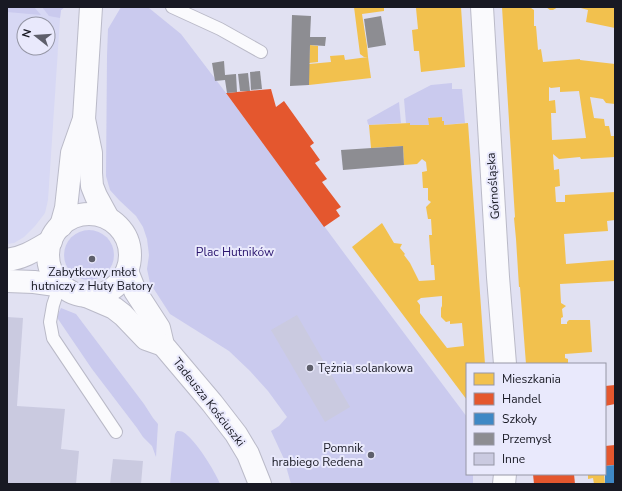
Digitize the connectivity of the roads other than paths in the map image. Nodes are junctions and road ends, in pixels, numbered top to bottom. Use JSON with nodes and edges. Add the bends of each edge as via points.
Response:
{"nodes":[{"id":1,"x":91,"y":7,"type":"edge"},
{"id":2,"x":172,"y":7,"type":"edge"},
{"id":3,"x":482,"y":7,"type":"edge"},
{"id":4,"x":261,"y":52,"type":"dead end"},
{"id":5,"x":84,"y":119,"type":"junction"},
{"id":6,"x":108,"y":218,"type":"junction"},
{"id":7,"x":56,"y":234,"type":"junction"},
{"id":8,"x":7,"y":260,"type":"edge"},
{"id":9,"x":126,"y":271,"type":"junction"},
{"id":10,"x":7,"y":281,"type":"edge"},
{"id":11,"x":63,"y":286,"type":"junction"},
{"id":12,"x":86,"y":296,"type":"junction"},
{"id":13,"x":162,"y":345,"type":"junction"},
{"id":14,"x":505,"y":363,"type":"edge"},
{"id":15,"x":116,"y":432,"type":"dead end"},
{"id":16,"x":260,"y":484,"type":"edge"}],
"edges":[{"from":1,"to":5,"type":"street"},
{"from":2,"to":4,"type":"lane","via":[[220,29]]},
{"from":3,"to":14,"type":"street","name":"Górnośląska"},
{"from":5,"to":6,"type":"street","via":[[91,153],[92,186]]},
{"from":5,"to":7,"type":"street","via":[[72,153],[68,198]]},
{"from":6,"to":7,"type":"street","via":[[86,214],[76,216],[69,219]]},
{"from":6,"to":9,"type":"street","via":[[118,226],[127,240],[130,260]]},
{"from":7,"to":8,"type":"street","via":[[29,254]]},
{"from":7,"to":11,"type":"street","via":[[49,251],[50,265],[55,278]]},
{"from":9,"to":12,"type":"street","via":[[120,281],[106,292]]},
{"from":9,"to":13,"type":"street","name":"Tadeusza Kościuszki","via":[[135,291],[159,328]]},
{"from":10,"to":11,"type":"street"},
{"from":11,"to":12,"type":"street","via":[[69,291]]},
{"from":11,"to":15,"type":"lane","via":[[53,304],[50,322],[53,338]]},
{"from":12,"to":13,"type":"street","name":"Tadeusza Kościuszki","via":[[114,308],[146,339]]},
{"from":13,"to":16,"type":"street","name":"Tadeusza Kościuszki","via":[[236,434],[248,454]]}]}
